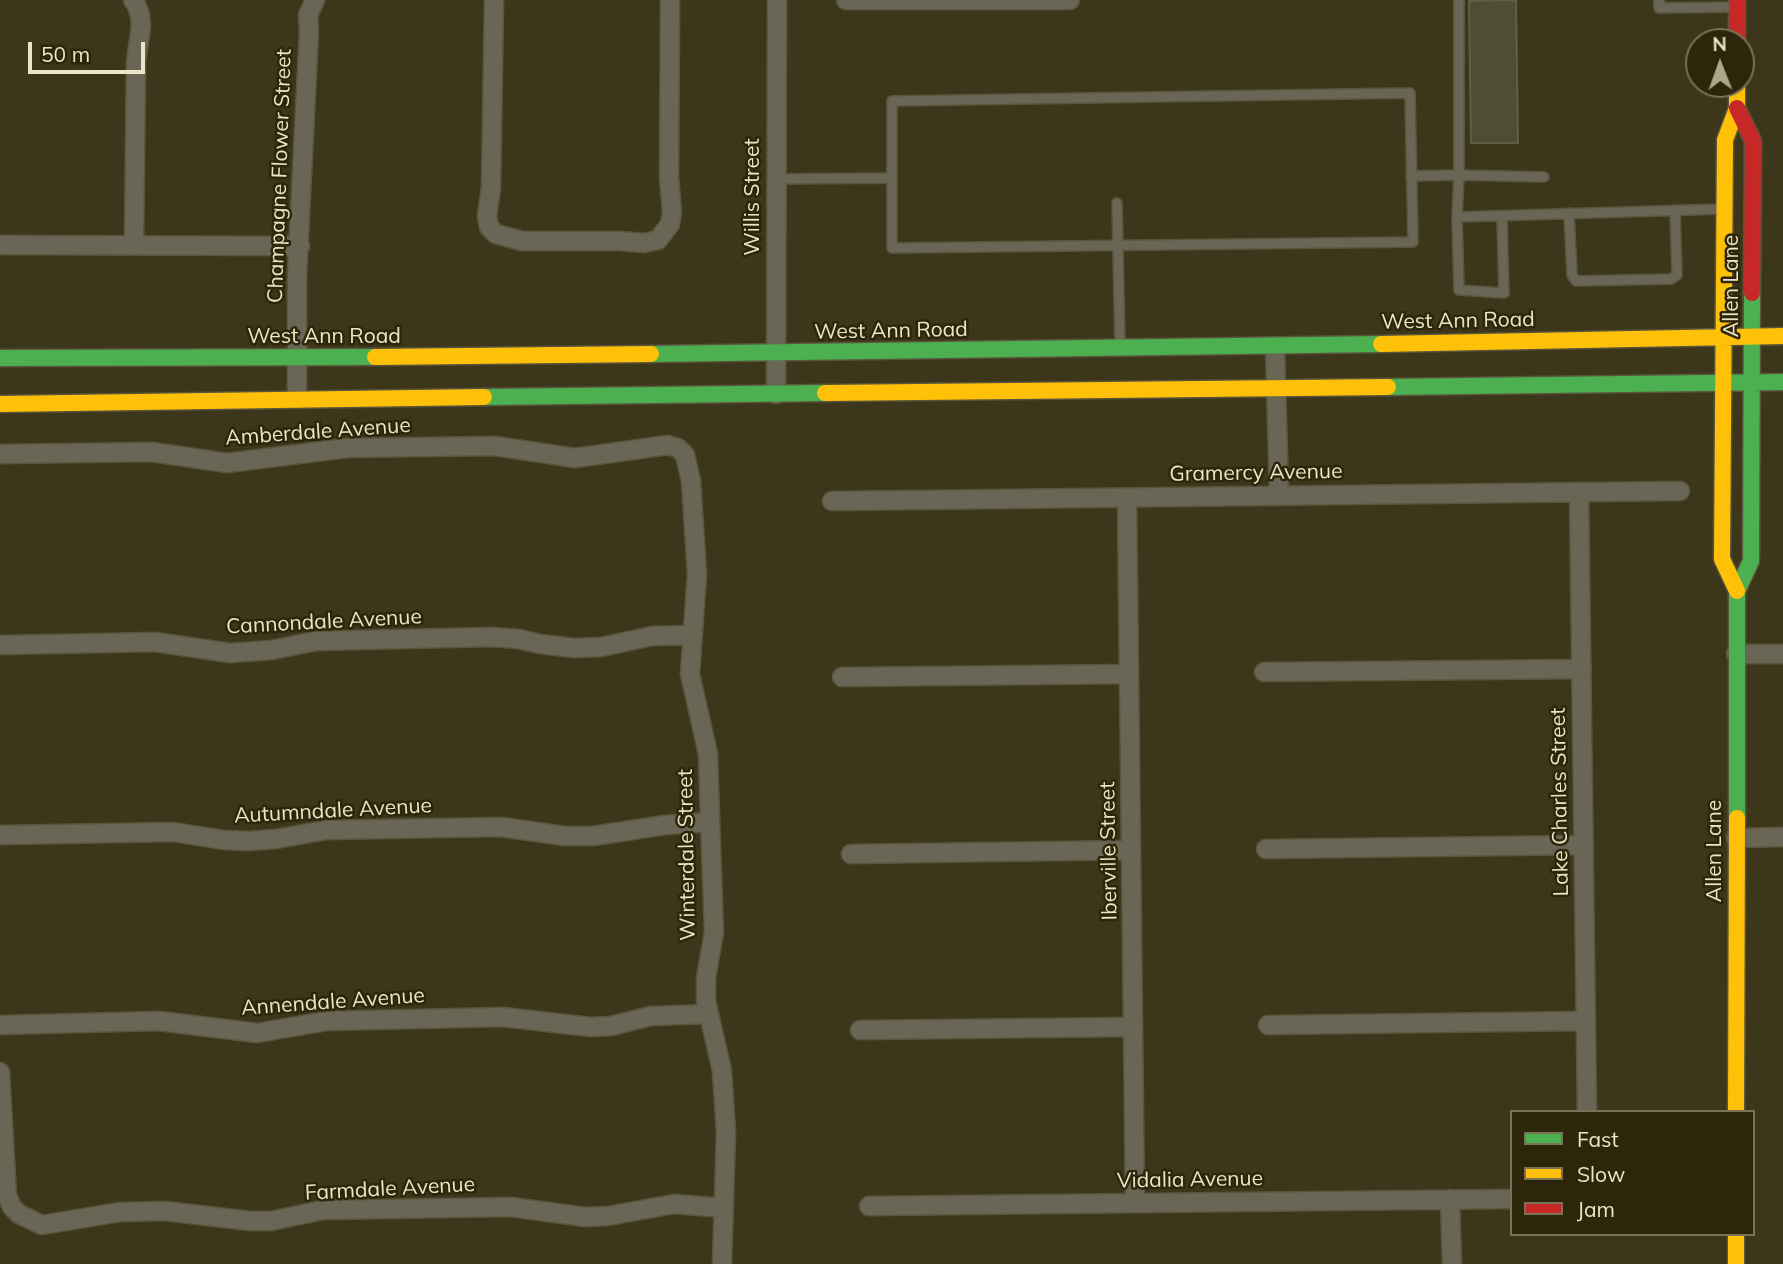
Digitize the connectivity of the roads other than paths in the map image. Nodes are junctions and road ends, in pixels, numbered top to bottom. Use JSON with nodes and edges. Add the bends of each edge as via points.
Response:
{"nodes":[{"id":1,"x":315,"y":0,"type":"edge"},
{"id":2,"x":494,"y":0,"type":"edge"},
{"id":3,"x":670,"y":0,"type":"edge"},
{"id":4,"x":777,"y":0,"type":"edge"},
{"id":5,"x":846,"y":0,"type":"edge"},
{"id":6,"x":1037,"y":0,"type":"edge"},
{"id":7,"x":1070,"y":0,"type":"edge"},
{"id":8,"x":1459,"y":0,"type":"edge"},
{"id":9,"x":1659,"y":0,"type":"edge"},
{"id":10,"x":888,"y":1,"type":"edge"},
{"id":11,"x":134,"y":2,"type":"edge"},
{"id":12,"x":1737,"y":3,"type":"edge"},
{"id":13,"x":1737,"y":28,"type":"edge"},
{"id":14,"x":1737,"y":98,"type":"edge"},
{"id":15,"x":1737,"y":108,"type":"junction"},
{"id":16,"x":1459,"y":175,"type":"junction"},
{"id":17,"x":1411,"y":176,"type":"junction"},
{"id":18,"x":1544,"y":177,"type":"dead end"},
{"id":19,"x":892,"y":178,"type":"junction"},
{"id":20,"x":775,"y":179,"type":"junction"},
{"id":21,"x":1117,"y":203,"type":"dead end"},
{"id":22,"x":1724,"y":209,"type":"junction"},
{"id":23,"x":1675,"y":210,"type":"junction"},
{"id":24,"x":1569,"y":213,"type":"junction"},
{"id":25,"x":1457,"y":217,"type":"junction"},
{"id":26,"x":1502,"y":218,"type":"junction"},
{"id":27,"x":0,"y":245,"type":"edge"},
{"id":28,"x":1118,"y":245,"type":"junction"},
{"id":29,"x":134,"y":246,"type":"junction"},
{"id":30,"x":300,"y":246,"type":"junction"},
{"id":31,"x":1783,"y":336,"type":"edge"},
{"id":32,"x":1753,"y":337,"type":"junction"},
{"id":33,"x":1723,"y":338,"type":"junction"},
{"id":34,"x":1275,"y":346,"type":"junction"},
{"id":35,"x":1120,"y":349,"type":"junction"},
{"id":36,"x":776,"y":353,"type":"junction"},
{"id":37,"x":0,"y":358,"type":"edge"},
{"id":38,"x":296,"y":358,"type":"junction"},
{"id":39,"x":1108,"y":362,"type":"dead end"},
{"id":40,"x":1064,"y":375,"type":"dead end"},
{"id":41,"x":1783,"y":382,"type":"edge"},
{"id":42,"x":1752,"y":383,"type":"junction"},
{"id":43,"x":1723,"y":384,"type":"junction"},
{"id":44,"x":1276,"y":388,"type":"junction"},
{"id":45,"x":948,"y":392,"type":"junction"},
{"id":46,"x":776,"y":394,"type":"junction"},
{"id":47,"x":297,"y":399,"type":"junction"},
{"id":48,"x":0,"y":404,"type":"edge"},
{"id":49,"x":678,"y":448,"type":"joint"},
{"id":50,"x":0,"y":454,"type":"edge"},
{"id":51,"x":1680,"y":491,"type":"dead end"},
{"id":52,"x":1580,"y":492,"type":"junction"},
{"id":53,"x":1279,"y":496,"type":"junction"},
{"id":54,"x":1127,"y":498,"type":"junction"},
{"id":55,"x":832,"y":501,"type":"dead end"},
{"id":56,"x":1737,"y":590,"type":"junction"},
{"id":57,"x":692,"y":635,"type":"junction"},
{"id":58,"x":0,"y":645,"type":"edge"},
{"id":59,"x":1736,"y":654,"type":"junction"},
{"id":60,"x":1783,"y":654,"type":"edge"},
{"id":61,"x":1581,"y":668,"type":"junction"},
{"id":62,"x":1264,"y":672,"type":"dead end"},
{"id":63,"x":1129,"y":674,"type":"junction"},
{"id":64,"x":842,"y":677,"type":"dead end"},
{"id":65,"x":710,"y":822,"type":"junction"},
{"id":66,"x":0,"y":835,"type":"edge"},
{"id":67,"x":1783,"y":837,"type":"edge"},
{"id":68,"x":1736,"y":838,"type":"junction"},
{"id":69,"x":1584,"y":845,"type":"junction"},
{"id":70,"x":1266,"y":849,"type":"dead end"},
{"id":71,"x":1131,"y":850,"type":"junction"},
{"id":72,"x":851,"y":853,"type":"dead end"},
{"id":73,"x":709,"y":1014,"type":"junction"},
{"id":74,"x":1586,"y":1021,"type":"junction"},
{"id":75,"x":0,"y":1025,"type":"edge"},
{"id":76,"x":1268,"y":1025,"type":"dead end"},
{"id":77,"x":1133,"y":1027,"type":"junction"},
{"id":78,"x":860,"y":1030,"type":"dead end"},
{"id":79,"x":0,"y":1072,"type":"edge"},
{"id":80,"x":1587,"y":1110,"type":"edge"},
{"id":81,"x":1736,"y":1110,"type":"edge"},
{"id":82,"x":1450,"y":1199,"type":"junction"},
{"id":83,"x":1510,"y":1199,"type":"edge"},
{"id":84,"x":1135,"y":1203,"type":"junction"},
{"id":85,"x":869,"y":1206,"type":"dead end"},
{"id":86,"x":724,"y":1208,"type":"junction"},
{"id":87,"x":1736,"y":1236,"type":"edge"},
{"id":88,"x":722,"y":1264,"type":"edge"},
{"id":89,"x":1451,"y":1264,"type":"edge"},
{"id":90,"x":1736,"y":1264,"type":"edge"}],
"edges":[{"from":1,"to":30,"type":"street","name":"Champagne Flower Street","via":[[307,15]]},
{"from":2,"to":3,"type":"street","via":[[489,227],[496,234],[522,241],[645,243],[658,240],[665,232],[672,212]]},
{"from":4,"to":20,"type":"street","name":"Willis Street"},
{"from":5,"to":10,"type":"street"},
{"from":6,"to":7,"type":"street"},
{"from":6,"to":10,"type":"street"},
{"from":8,"to":16,"type":"lane"},
{"from":9,"to":12,"type":"lane","via":[[1659,8]]},
{"from":11,"to":29,"type":"street","via":[[141,27],[136,61]]},
{"from":12,"to":13,"type":"main road"},
{"from":14,"to":15,"type":"main road","name":"Allen Lane"},
{"from":15,"to":22,"type":"main road","name":"Allen Lane","via":[[1725,140]]},
{"from":15,"to":32,"type":"main road","name":"Allen Lane","via":[[1753,141]]},
{"from":16,"to":17,"type":"lane"},
{"from":16,"to":18,"type":"lane"},
{"from":16,"to":25,"type":"lane"},
{"from":17,"to":19,"type":"lane","via":[[1410,93],[892,101]]},
{"from":17,"to":28,"type":"lane","via":[[1413,242]]},
{"from":19,"to":20,"type":"lane"},
{"from":19,"to":28,"type":"lane","via":[[892,248]]},
{"from":20,"to":36,"type":"street","name":"Willis Street"},
{"from":21,"to":28,"type":"lane"},
{"from":22,"to":23,"type":"lane"},
{"from":22,"to":33,"type":"main road","name":"Allen Lane"},
{"from":23,"to":24,"type":"lane"},
{"from":23,"to":24,"type":"lane","via":[[1677,275],[1671,279],[1576,281]]},
{"from":24,"to":26,"type":"lane"},
{"from":25,"to":26,"type":"lane"},
{"from":25,"to":26,"type":"lane","via":[[1459,290],[1504,293]]},
{"from":27,"to":29,"type":"street"},
{"from":28,"to":35,"type":"lane"},
{"from":29,"to":30,"type":"street"},
{"from":30,"to":38,"type":"street","name":"Champagne Flower Street"},
{"from":31,"to":32,"type":"main road","name":"West Ann Road"},
{"from":32,"to":33,"type":"main road","name":"West Ann Road"},
{"from":32,"to":42,"type":"main road","name":"Allen Lane"},
{"from":33,"to":34,"type":"main road","name":"West Ann Road"},
{"from":33,"to":43,"type":"main road","name":"Allen Lane"},
{"from":34,"to":35,"type":"main road","name":"West Ann Road"},
{"from":34,"to":44,"type":"street"},
{"from":35,"to":36,"type":"main road","name":"West Ann Road"},
{"from":35,"to":39,"type":"main road"},
{"from":36,"to":38,"type":"main road","name":"West Ann Road"},
{"from":36,"to":46,"type":"street","name":"Willis Street"},
{"from":37,"to":38,"type":"main road","name":"West Ann Road"},
{"from":38,"to":47,"type":"street","name":"Champagne Flower Street"},
{"from":40,"to":45,"type":"main road"},
{"from":41,"to":42,"type":"main road"},
{"from":42,"to":43,"type":"main road"},
{"from":42,"to":56,"type":"main road","name":"Allen Lane","via":[[1751,561]]},
{"from":43,"to":44,"type":"main road"},
{"from":43,"to":56,"type":"main road","name":"Allen Lane","via":[[1722,559]]},
{"from":44,"to":45,"type":"main road"},
{"from":44,"to":53,"type":"street"},
{"from":45,"to":46,"type":"main road"},
{"from":46,"to":47,"type":"main road"},
{"from":47,"to":48,"type":"main road"},
{"from":49,"to":50,"type":"street","name":"Amberdale Avenue","via":[[655,445],[575,457],[495,446],[347,448],[227,463],[152,453]]},
{"from":49,"to":57,"type":"street","name":"Winterdale Street","via":[[685,454],[691,481],[697,574]]},
{"from":51,"to":52,"type":"street","name":"Gramercy Avenue"},
{"from":52,"to":53,"type":"street","name":"Gramercy Avenue"},
{"from":52,"to":61,"type":"street","name":"Lake Charles Street"},
{"from":53,"to":54,"type":"street","name":"Gramercy Avenue"},
{"from":54,"to":55,"type":"street","name":"Gramercy Avenue"},
{"from":54,"to":63,"type":"street","name":"Iberville Street"},
{"from":56,"to":59,"type":"main road","name":"Allen Lane"},
{"from":57,"to":58,"type":"street","name":"Cannondale Avenue","via":[[574,648],[519,639],[316,641],[230,653],[155,642]]},
{"from":57,"to":65,"type":"street","name":"Winterdale Street","via":[[690,674],[708,754]]},
{"from":59,"to":60,"type":"street"},
{"from":59,"to":68,"type":"main road","name":"Allen Lane"},
{"from":61,"to":62,"type":"street"},
{"from":61,"to":69,"type":"street","name":"Lake Charles Street"},
{"from":63,"to":64,"type":"street"},
{"from":63,"to":71,"type":"street","name":"Iberville Street"},
{"from":65,"to":66,"type":"street","name":"Autumndale Avenue","via":[[593,836],[500,827],[326,830],[248,841],[173,832]]},
{"from":65,"to":73,"type":"street","name":"Winterdale Street","via":[[714,932],[706,978]]},
{"from":67,"to":68,"type":"street"},
{"from":68,"to":81,"type":"main road","name":"Allen Lane"},
{"from":69,"to":70,"type":"street"},
{"from":69,"to":74,"type":"street","name":"Lake Charles Street"},
{"from":71,"to":72,"type":"street"},
{"from":71,"to":77,"type":"street","name":"Iberville Street"},
{"from":73,"to":75,"type":"street","name":"Annendale Avenue","via":[[651,1016],[591,1027],[503,1017],[327,1021],[257,1033],[159,1021]]},
{"from":73,"to":86,"type":"street","name":"Winterdale Street","via":[[724,1094]]},
{"from":74,"to":76,"type":"street"},
{"from":74,"to":80,"type":"street","name":"Lake Charles Street"},
{"from":77,"to":78,"type":"street"},
{"from":77,"to":84,"type":"street","name":"Iberville Street"},
{"from":79,"to":86,"type":"street","name":"Farmdale Avenue","via":[[8,1196],[19,1214],[42,1225],[120,1212],[165,1211],[271,1221],[323,1210],[510,1207],[585,1217],[674,1204]]},
{"from":82,"to":83,"type":"street","name":"Vidalia Avenue"},
{"from":82,"to":84,"type":"street","name":"Vidalia Avenue"},
{"from":82,"to":89,"type":"street"},
{"from":84,"to":85,"type":"street","name":"Vidalia Avenue"},
{"from":86,"to":88,"type":"street","name":"Winterdale Street"},
{"from":87,"to":90,"type":"main road"}]}
